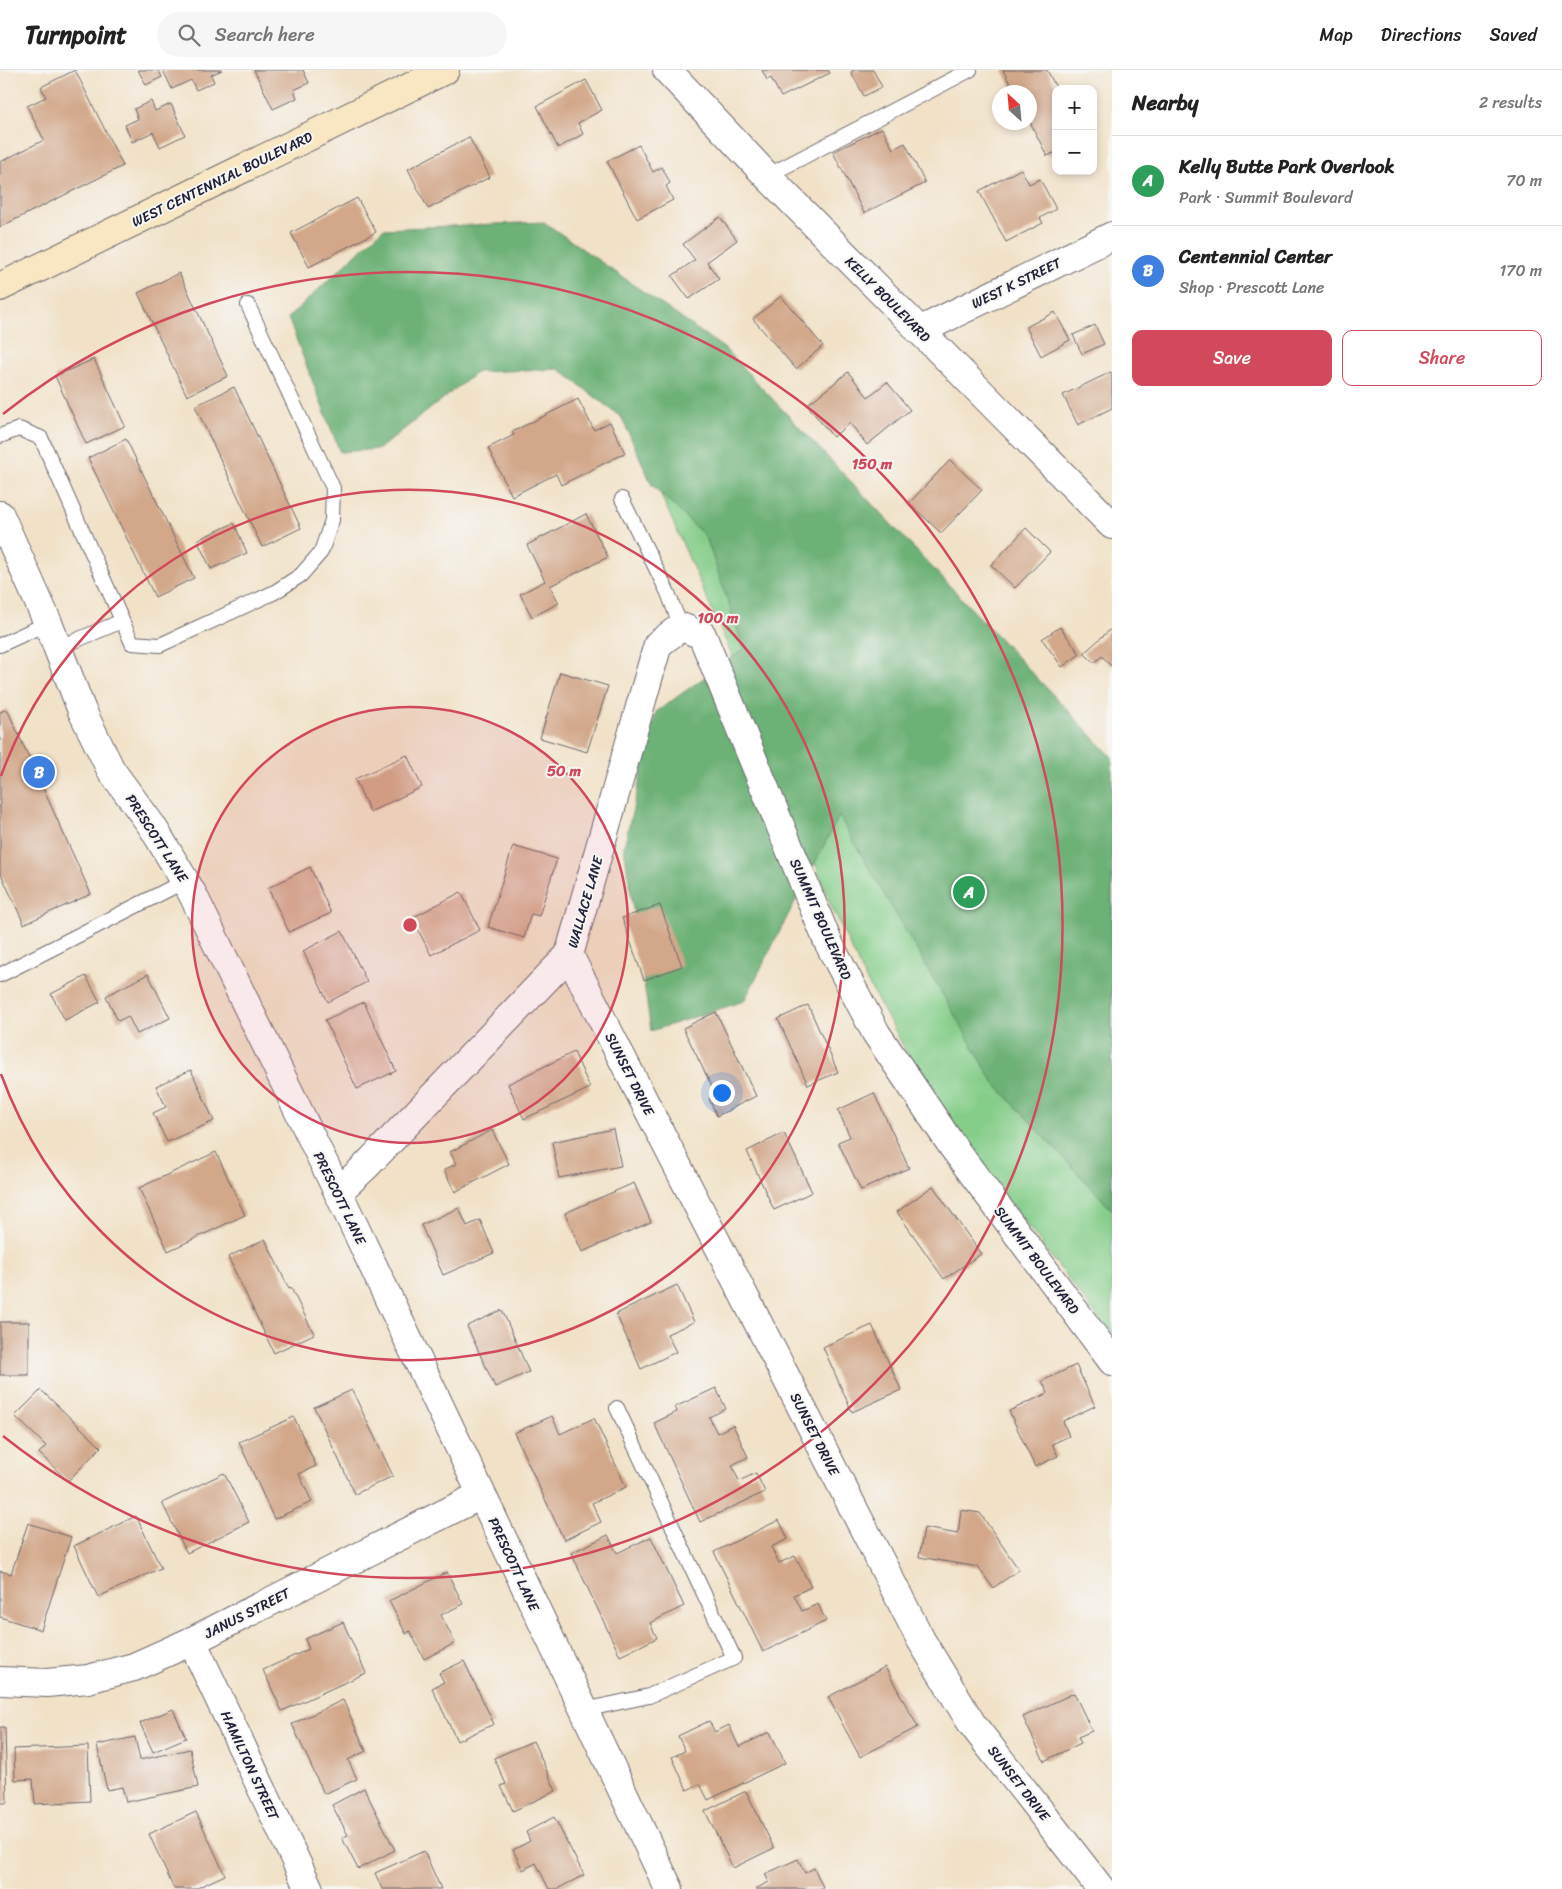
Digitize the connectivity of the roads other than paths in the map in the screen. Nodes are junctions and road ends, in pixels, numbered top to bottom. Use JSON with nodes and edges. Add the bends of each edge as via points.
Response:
{"nodes":[{"id":1,"x":444,"y":70,"type":"edge"},
{"id":2,"x":668,"y":70,"type":"edge"},
{"id":3,"x":970,"y":70,"type":"edge"},
{"id":4,"x":767,"y":176,"type":"junction"},
{"id":5,"x":1112,"y":236,"type":"edge"},
{"id":6,"x":0,"y":287,"type":"edge"},
{"id":7,"x":248,"y":306,"type":"dead end"},
{"id":8,"x":919,"y":331,"type":"junction"},
{"id":9,"x":0,"y":436,"type":"edge"},
{"id":10,"x":622,"y":500,"type":"dead end"},
{"id":11,"x":0,"y":515,"type":"edge"},
{"id":12,"x":1112,"y":525,"type":"edge"},
{"id":13,"x":122,"y":621,"type":"junction"},
{"id":14,"x":48,"y":623,"type":"junction"},
{"id":15,"x":680,"y":627,"type":"junction"},
{"id":16,"x":0,"y":645,"type":"edge"},
{"id":17,"x":58,"y":648,"type":"junction"},
{"id":18,"x":185,"y":881,"type":"junction"},
{"id":19,"x":569,"y":955,"type":"junction"},
{"id":20,"x":0,"y":975,"type":"edge"},
{"id":21,"x":338,"y":1192,"type":"junction"},
{"id":22,"x":1112,"y":1361,"type":"edge"},
{"id":23,"x":617,"y":1408,"type":"dead end"},
{"id":24,"x":481,"y":1495,"type":"junction"},
{"id":25,"x":192,"y":1641,"type":"junction"},
{"id":26,"x":0,"y":1681,"type":"edge"},
{"id":27,"x":584,"y":1710,"type":"junction"},
{"id":28,"x":308,"y":1889,"type":"edge"},
{"id":29,"x":669,"y":1889,"type":"edge"},
{"id":30,"x":1101,"y":1889,"type":"edge"}],
"edges":[{"from":1,"to":6,"type":"main road","name":"WEST CENTENNIAL BOULEVARD"},
{"from":2,"to":4,"type":"street","name":"KELLY BOULEVARD"},
{"from":3,"to":4,"type":"lane"},
{"from":4,"to":8,"type":"street","name":"KELLY BOULEVARD"},
{"from":5,"to":8,"type":"street","name":"WEST K STREET"},
{"from":7,"to":13,"type":"lane","via":[[333,488],[332,520],[321,552],[301,575],[274,592],[160,645],[132,643]]},
{"from":8,"to":12,"type":"street","name":"KELLY BOULEVARD"},
{"from":9,"to":13,"type":"lane","via":[[19,430],[42,438]]},
{"from":10,"to":15,"type":"lane","via":[[668,593]]},
{"from":11,"to":14,"type":"street","name":"PRESCOTT LANE"},
{"from":13,"to":17,"type":"lane"},
{"from":14,"to":16,"type":"lane"},
{"from":14,"to":17,"type":"street","name":"PRESCOTT LANE"},
{"from":15,"to":19,"type":"street","name":"WALLACE LANE","via":[[658,644]]},
{"from":15,"to":22,"type":"street","name":"SUMMIT BOULEVARD","via":[[702,636],[828,942],[876,1034],[953,1147]]},
{"from":17,"to":18,"type":"street","name":"PRESCOTT LANE","via":[[82,711],[111,770],[152,826]]},
{"from":18,"to":20,"type":"lane"},
{"from":18,"to":21,"type":"street","name":"PRESCOTT LANE"},
{"from":19,"to":21,"type":"street","name":"WALLACE LANE"},
{"from":19,"to":30,"type":"street","name":"SUNSET DRIVE","via":[[921,1640],[972,1724]]},
{"from":21,"to":24,"type":"street","name":"PRESCOTT LANE"},
{"from":23,"to":27,"type":"lane","via":[[734,1658],[649,1696]]},
{"from":24,"to":25,"type":"street","name":"JANUS STREET"},
{"from":24,"to":27,"type":"street","name":"PRESCOTT LANE"},
{"from":25,"to":26,"type":"street","name":"JANUS STREET","via":[[134,1667],[88,1679],[47,1683]]},
{"from":25,"to":28,"type":"street","name":"HAMILTON STREET"},
{"from":27,"to":29,"type":"street","name":"PRESCOTT LANE"}]}
